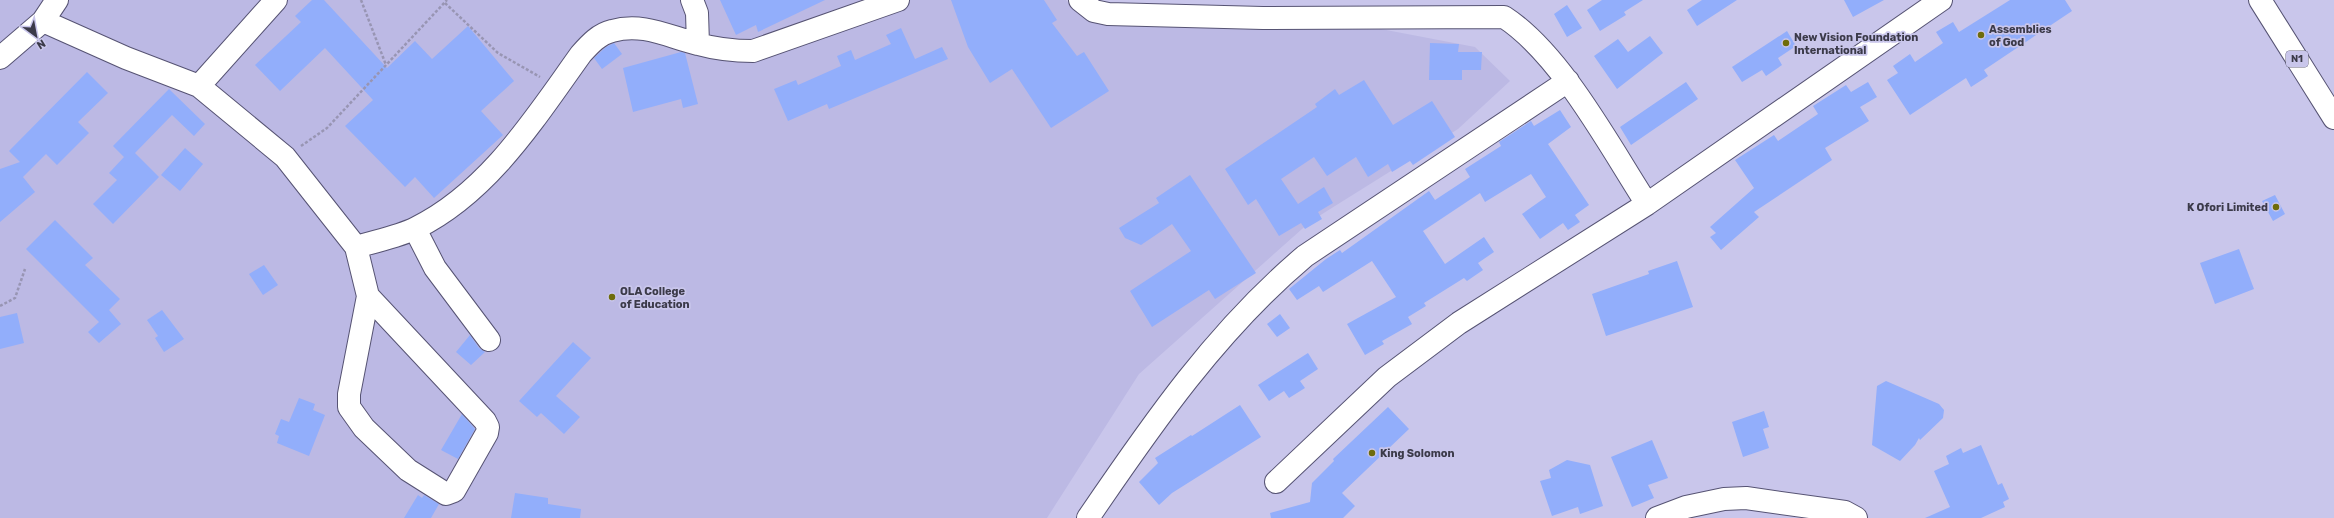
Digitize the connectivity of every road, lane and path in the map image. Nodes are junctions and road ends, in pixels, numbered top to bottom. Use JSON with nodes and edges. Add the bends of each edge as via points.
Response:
{"nodes":[{"id":1,"x":57,"y":0,"type":"edge"},
{"id":2,"x":276,"y":0,"type":"edge"},
{"id":3,"x":361,"y":0,"type":"edge"},
{"id":4,"x":692,"y":0,"type":"edge"},
{"id":5,"x":898,"y":0,"type":"edge"},
{"id":6,"x":1080,"y":0,"type":"edge"},
{"id":7,"x":1939,"y":0,"type":"edge"},
{"id":8,"x":2260,"y":0,"type":"edge"},
{"id":9,"x":446,"y":1,"type":"edge"},
{"id":10,"x":1503,"y":9,"type":"edge"},
{"id":11,"x":43,"y":21,"type":"junction"},
{"id":12,"x":698,"y":44,"type":"junction"},
{"id":13,"x":0,"y":58,"type":"edge"},
{"id":14,"x":386,"y":65,"type":"junction"},
{"id":15,"x":1568,"y":81,"type":"junction"},
{"id":16,"x":199,"y":86,"type":"junction"},
{"id":17,"x":556,"y":88,"type":"junction"},
{"id":18,"x":2334,"y":118,"type":"edge"},
{"id":19,"x":285,"y":157,"type":"junction"},
{"id":20,"x":1647,"y":204,"type":"junction"},
{"id":21,"x":415,"y":229,"type":"junction"},
{"id":22,"x":356,"y":247,"type":"junction"},
{"id":23,"x":25,"y":269,"type":"dead end"},
{"id":24,"x":368,"y":296,"type":"junction"},
{"id":25,"x":0,"y":306,"type":"edge"},
{"id":26,"x":489,"y":340,"type":"dead end"},
{"id":27,"x":1276,"y":482,"type":"dead end"},
{"id":28,"x":1088,"y":518,"type":"edge"},
{"id":29,"x":1657,"y":518,"type":"edge"},
{"id":30,"x":1856,"y":518,"type":"edge"}],
"edges":[{"from":1,"to":11,"type":"main road"},
{"from":2,"to":16,"type":"main road"},
{"from":3,"to":14,"type":"path"},
{"from":4,"to":12,"type":"main road","via":[[697,13]]},
{"from":5,"to":12,"type":"main road","via":[[753,50],[734,51]]},
{"from":6,"to":10,"type":"main road","via":[[1094,11],[1108,14],[1263,18]]},
{"from":7,"to":20,"type":"main road"},
{"from":8,"to":18,"type":"main road","number":"N1"},
{"from":9,"to":14,"type":"path"},
{"from":9,"to":17,"type":"path","via":[[498,54]]},
{"from":10,"to":15,"type":"main road"},
{"from":11,"to":13,"type":"main road"},
{"from":11,"to":16,"type":"main road","via":[[126,58]]},
{"from":12,"to":17,"type":"main road","via":[[642,28],[611,31],[594,40]]},
{"from":14,"to":19,"type":"path","via":[[327,128]]},
{"from":15,"to":20,"type":"main road"},
{"from":15,"to":28,"type":"main road","via":[[1323,243],[1269,286],[1221,338],[1157,418]]},
{"from":16,"to":19,"type":"main road"},
{"from":17,"to":21,"type":"main road","via":[[494,170],[458,204]]},
{"from":19,"to":22,"type":"main road"},
{"from":20,"to":27,"type":"main road","via":[[1459,323],[1387,377]]},
{"from":21,"to":22,"type":"main road"},
{"from":21,"to":26,"type":"main road","via":[[435,268]]},
{"from":22,"to":24,"type":"main road"},
{"from":23,"to":25,"type":"path","via":[[15,298]]},
{"from":24,"to":24,"type":"main road","via":[[349,394],[349,407],[364,428],[408,470],[446,494],[450,493],[454,491],[488,426]]},
{"from":29,"to":30,"type":"main road","via":[[1686,507],[1724,499],[1746,498],[1845,512]]}]}
